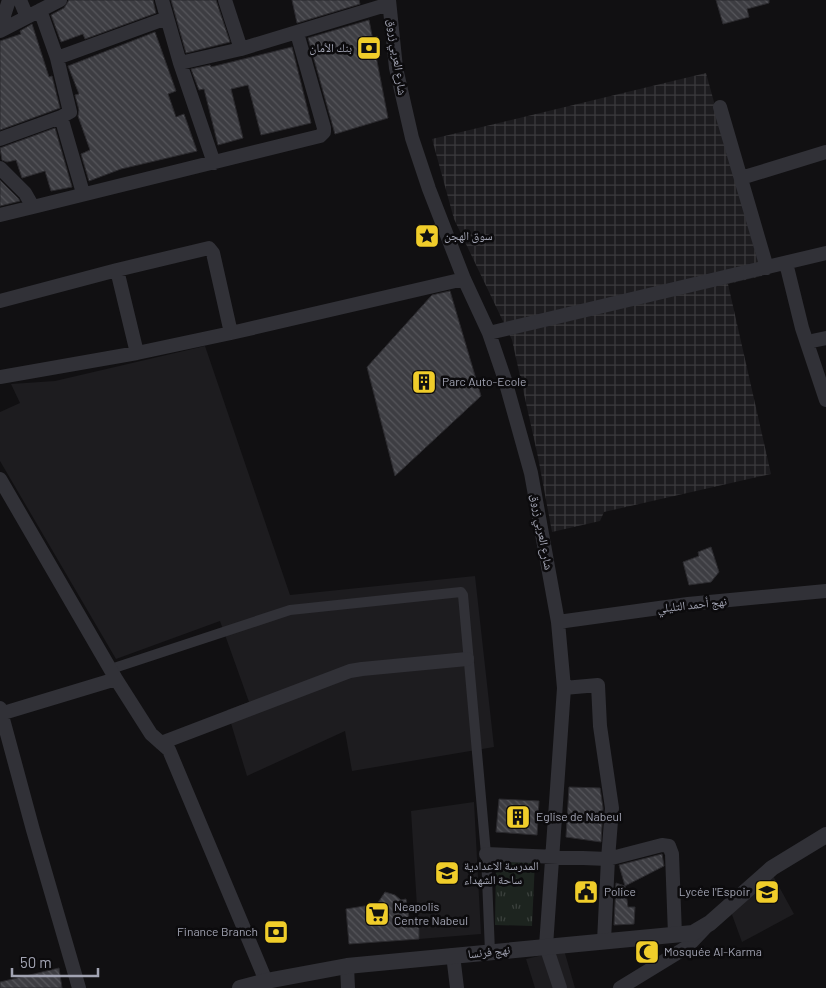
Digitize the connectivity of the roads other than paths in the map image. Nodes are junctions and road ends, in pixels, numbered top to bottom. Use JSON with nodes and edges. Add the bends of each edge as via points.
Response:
{"nodes":[{"id":1,"x":9,"y":0,"type":"edge"},
{"id":2,"x":20,"y":0,"type":"edge"},
{"id":3,"x":60,"y":0,"type":"edge"},
{"id":4,"x":162,"y":0,"type":"edge"},
{"id":5,"x":224,"y":0,"type":"edge"},
{"id":6,"x":389,"y":2,"type":"edge"},
{"id":7,"x":374,"y":5,"type":"edge"},
{"id":8,"x":33,"y":13,"type":"junction"},
{"id":9,"x":167,"y":18,"type":"junction"},
{"id":10,"x":0,"y":29,"type":"edge"},
{"id":11,"x":297,"y":33,"type":"junction"},
{"id":12,"x":241,"y":49,"type":"junction"},
{"id":13,"x":56,"y":58,"type":"junction"},
{"id":14,"x":180,"y":63,"type":"junction"},
{"id":15,"x":720,"y":107,"type":"dead end"},
{"id":16,"x":61,"y":117,"type":"junction"},
{"id":17,"x":0,"y":139,"type":"edge"},
{"id":18,"x":826,"y":152,"type":"edge"},
{"id":19,"x":214,"y":163,"type":"junction"},
{"id":20,"x":0,"y":168,"type":"edge"},
{"id":21,"x":741,"y":178,"type":"junction"},
{"id":22,"x":83,"y":193,"type":"junction"},
{"id":23,"x":33,"y":207,"type":"junction"},
{"id":24,"x":0,"y":215,"type":"edge"},
{"id":25,"x":826,"y":253,"type":"edge"},
{"id":26,"x":786,"y":263,"type":"junction"},
{"id":27,"x":767,"y":268,"type":"junction"},
{"id":28,"x":117,"y":270,"type":"junction"},
{"id":29,"x":464,"y":279,"type":"junction"},
{"id":30,"x":0,"y":301,"type":"edge"},
{"id":31,"x":231,"y":333,"type":"junction"},
{"id":32,"x":489,"y":333,"type":"junction"},
{"id":33,"x":826,"y":338,"type":"edge"},
{"id":34,"x":806,"y":342,"type":"junction"},
{"id":35,"x":137,"y":353,"type":"junction"},
{"id":36,"x":0,"y":378,"type":"edge"},
{"id":37,"x":826,"y":400,"type":"edge"},
{"id":38,"x":0,"y":479,"type":"edge"},
{"id":39,"x":826,"y":591,"type":"edge"},
{"id":40,"x":558,"y":622,"type":"junction"},
{"id":41,"x":467,"y":659,"type":"junction"},
{"id":42,"x":113,"y":674,"type":"junction"},
{"id":43,"x":564,"y":688,"type":"junction"},
{"id":44,"x":1,"y":712,"type":"edge"},
{"id":45,"x":161,"y":743,"type":"junction"},
{"id":46,"x":826,"y":835,"type":"edge"},
{"id":47,"x":486,"y":854,"type":"junction"},
{"id":48,"x":552,"y":856,"type":"junction"},
{"id":49,"x":608,"y":859,"type":"junction"},
{"id":50,"x":710,"y":923,"type":"junction"},
{"id":51,"x":675,"y":936,"type":"junction"},
{"id":52,"x":604,"y":941,"type":"junction"},
{"id":53,"x":546,"y":946,"type":"junction"},
{"id":54,"x":490,"y":952,"type":"junction"},
{"id":55,"x":454,"y":955,"type":"junction"},
{"id":56,"x":347,"y":966,"type":"junction"},
{"id":57,"x":253,"y":985,"type":"edge"},
{"id":58,"x":79,"y":988,"type":"edge"},
{"id":59,"x":348,"y":988,"type":"edge"},
{"id":60,"x":457,"y":988,"type":"edge"},
{"id":61,"x":560,"y":988,"type":"edge"},
{"id":62,"x":620,"y":988,"type":"edge"}],
"edges":[{"from":1,"to":10,"type":"street"},
{"from":2,"to":8,"type":"street"},
{"from":3,"to":8,"type":"street"},
{"from":4,"to":9,"type":"street"},
{"from":5,"to":12,"type":"street"},
{"from":6,"to":7,"type":"street"},
{"from":6,"to":29,"type":"street","name":"شارع العربي زروق","via":[[396,68],[412,138]]},
{"from":7,"to":11,"type":"street"},
{"from":8,"to":10,"type":"street"},
{"from":8,"to":13,"type":"street"},
{"from":9,"to":13,"type":"street"},
{"from":9,"to":14,"type":"street"},
{"from":11,"to":12,"type":"street"},
{"from":11,"to":19,"type":"street","via":[[324,132],[320,136]]},
{"from":12,"to":14,"type":"street"},
{"from":13,"to":16,"type":"street","via":[[70,112]]},
{"from":14,"to":19,"type":"street"},
{"from":15,"to":21,"type":"street"},
{"from":16,"to":17,"type":"street"},
{"from":16,"to":22,"type":"street"},
{"from":18,"to":21,"type":"street"},
{"from":19,"to":22,"type":"street"},
{"from":20,"to":23,"type":"street","via":[[25,193]]},
{"from":21,"to":27,"type":"street"},
{"from":22,"to":23,"type":"street"},
{"from":23,"to":24,"type":"street"},
{"from":25,"to":26,"type":"street"},
{"from":26,"to":27,"type":"street"},
{"from":26,"to":34,"type":"street"},
{"from":27,"to":32,"type":"street"},
{"from":28,"to":30,"type":"street"},
{"from":28,"to":31,"type":"street","via":[[206,248],[211,250]]},
{"from":28,"to":35,"type":"street"},
{"from":29,"to":31,"type":"street"},
{"from":29,"to":32,"type":"street","name":"شارع العربي زروق"},
{"from":31,"to":35,"type":"street"},
{"from":32,"to":40,"type":"street","name":"شارع العربي زروق","via":[[531,473]]},
{"from":33,"to":34,"type":"street"},
{"from":34,"to":37,"type":"street"},
{"from":35,"to":36,"type":"street"},
{"from":38,"to":42,"type":"street"},
{"from":39,"to":40,"type":"street","name":"نهج أحمد التليلي","via":[[688,604]]},
{"from":40,"to":43,"type":"street","name":"شارع العربي زروق"},
{"from":41,"to":42,"type":"street","via":[[463,595],[458,592],[290,610]]},
{"from":41,"to":45,"type":"street","via":[[350,671]]},
{"from":41,"to":47,"type":"street"},
{"from":42,"to":44,"type":"street"},
{"from":42,"to":45,"type":"street","via":[[151,734]]},
{"from":43,"to":48,"type":"street","name":"شارع العربي زروق"},
{"from":43,"to":49,"type":"street","via":[[598,685],[600,726],[612,808]]},
{"from":44,"to":58,"type":"street"},
{"from":45,"to":57,"type":"street","via":[[169,750]]},
{"from":46,"to":50,"type":"street","name":"نهج فرنسا","via":[[772,868]]},
{"from":47,"to":48,"type":"street"},
{"from":47,"to":54,"type":"street"},
{"from":48,"to":49,"type":"street"},
{"from":48,"to":53,"type":"street","name":"شارع العربي زروق"},
{"from":49,"to":51,"type":"street","via":[[669,846]]},
{"from":49,"to":52,"type":"street"},
{"from":50,"to":51,"type":"street","name":"نهج فرنسا","via":[[693,933]]},
{"from":50,"to":62,"type":"street","via":[[687,947]]},
{"from":51,"to":52,"type":"street","name":"نهج فرنسا"},
{"from":52,"to":53,"type":"street","name":"نهج فرنسا"},
{"from":53,"to":54,"type":"street","name":"نهج فرنسا"},
{"from":53,"to":61,"type":"street"},
{"from":54,"to":55,"type":"street","name":"نهج فرنسا"},
{"from":55,"to":56,"type":"street","name":"نهج فرنسا"},
{"from":55,"to":60,"type":"street"},
{"from":56,"to":57,"type":"street","name":"نهج فرنسا"},
{"from":56,"to":59,"type":"street"}]}
